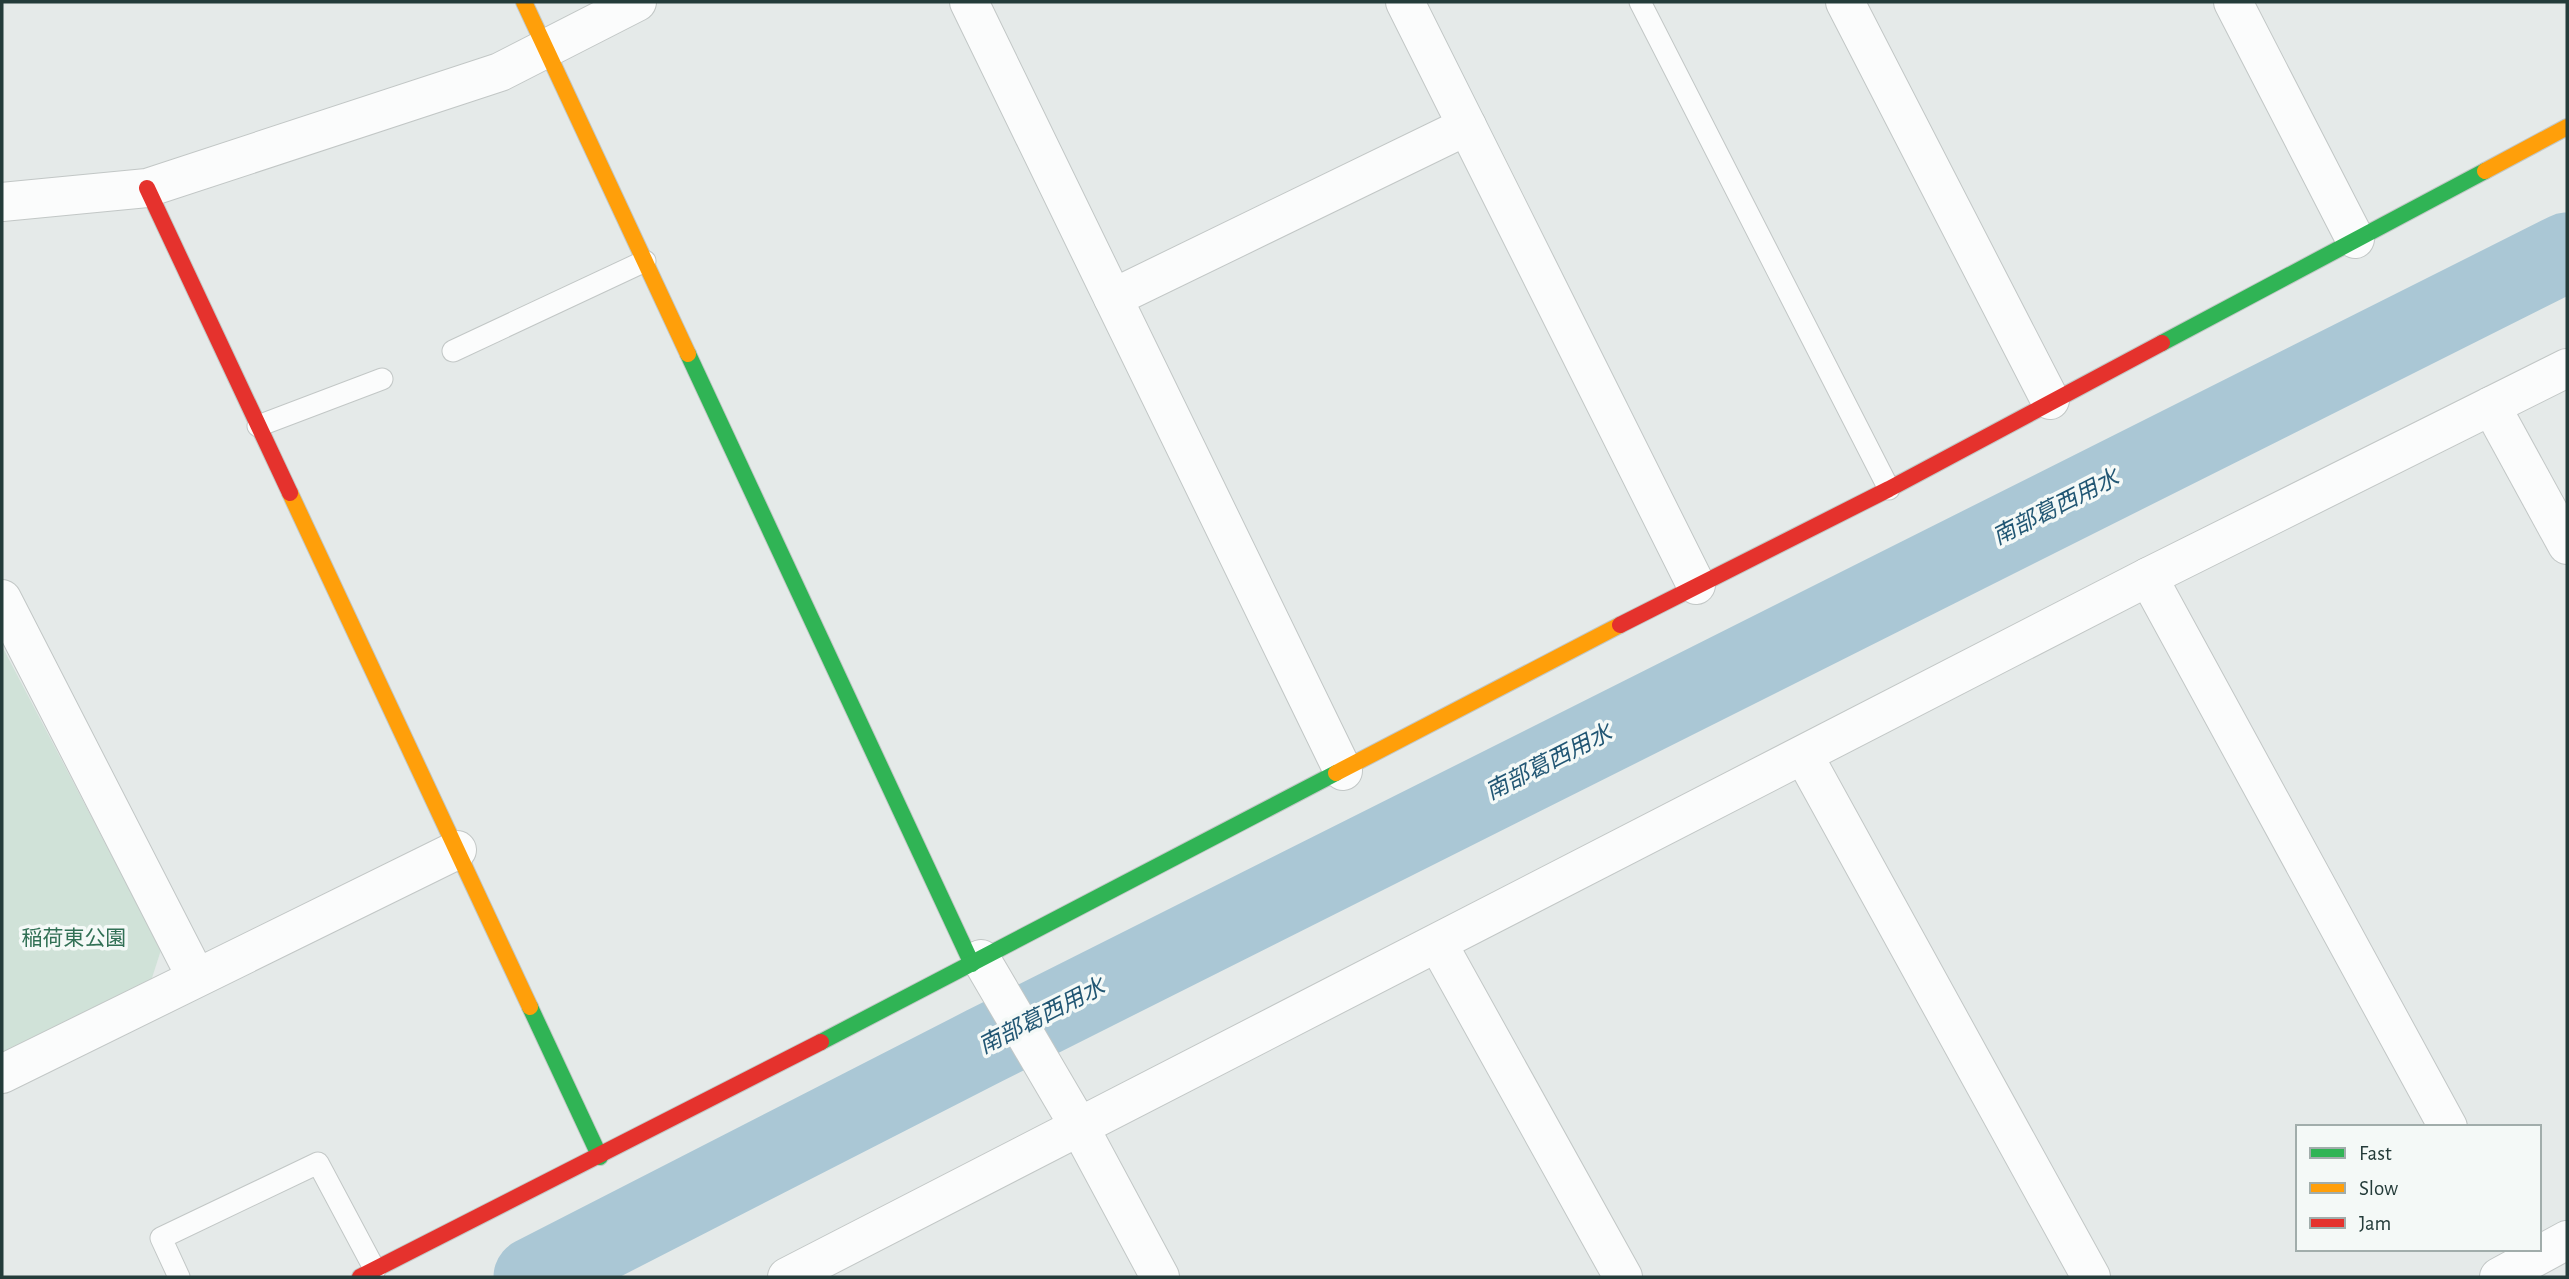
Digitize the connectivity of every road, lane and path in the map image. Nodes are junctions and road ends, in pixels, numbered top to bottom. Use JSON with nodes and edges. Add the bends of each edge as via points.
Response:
{"nodes":[{"id":1,"x":524,"y":2,"type":"edge"},
{"id":2,"x":637,"y":2,"type":"edge"},
{"id":3,"x":969,"y":2,"type":"edge"},
{"id":4,"x":1405,"y":2,"type":"edge"},
{"id":5,"x":1640,"y":2,"type":"edge"},
{"id":6,"x":1845,"y":2,"type":"edge"},
{"id":7,"x":2232,"y":2,"type":"edge"},
{"id":8,"x":547,"y":50,"type":"junction"},
{"id":9,"x":1467,"y":126,"type":"junction"},
{"id":10,"x":2567,"y":127,"type":"edge"},
{"id":11,"x":147,"y":188,"type":"junction"},
{"id":12,"x":2,"y":202,"type":"edge"},
{"id":13,"x":2355,"y":239,"type":"junction"},
{"id":14,"x":645,"y":261,"type":"junction"},
{"id":15,"x":1113,"y":298,"type":"junction"},
{"id":16,"x":453,"y":351,"type":"dead end"},
{"id":17,"x":2567,"y":368,"type":"edge"},
{"id":18,"x":382,"y":379,"type":"dead end"},
{"id":19,"x":2050,"y":400,"type":"junction"},
{"id":20,"x":2491,"y":406,"type":"junction"},
{"id":21,"x":258,"y":426,"type":"junction"},
{"id":22,"x":1889,"y":489,"type":"junction"},
{"id":23,"x":2567,"y":545,"type":"edge"},
{"id":24,"x":2148,"y":577,"type":"junction"},
{"id":25,"x":1696,"y":585,"type":"junction"},
{"id":26,"x":4,"y":607,"type":"edge"},
{"id":27,"x":1804,"y":755,"type":"junction"},
{"id":28,"x":1343,"y":771,"type":"junction"},
{"id":29,"x":457,"y":850,"type":"junction"},
{"id":30,"x":1438,"y":944,"type":"junction"},
{"id":31,"x":977,"y":962,"type":"junction"},
{"id":32,"x":195,"y":977,"type":"junction"},
{"id":33,"x":2,"y":1074,"type":"edge"},
{"id":34,"x":2447,"y":1125,"type":"edge"},
{"id":35,"x":1080,"y":1128,"type":"junction"},
{"id":36,"x":600,"y":1157,"type":"junction"},
{"id":37,"x":2567,"y":1240,"type":"edge"},
{"id":38,"x":2516,"y":1267,"type":"edge"},
{"id":39,"x":368,"y":1274,"type":"edge"},
{"id":40,"x":179,"y":1277,"type":"edge"},
{"id":41,"x":787,"y":1277,"type":"edge"},
{"id":42,"x":1160,"y":1277,"type":"edge"},
{"id":43,"x":1623,"y":1277,"type":"edge"},
{"id":44,"x":2091,"y":1277,"type":"edge"}],
"edges":[{"from":1,"to":8,"type":"street"},
{"from":2,"to":8,"type":"street"},
{"from":3,"to":15,"type":"street"},
{"from":4,"to":9,"type":"street"},
{"from":5,"to":22,"type":"lane"},
{"from":6,"to":19,"type":"street"},
{"from":7,"to":13,"type":"street"},
{"from":8,"to":11,"type":"street","via":[[500,72]]},
{"from":8,"to":14,"type":"street"},
{"from":9,"to":15,"type":"street"},
{"from":9,"to":25,"type":"street"},
{"from":10,"to":13,"type":"street"},
{"from":11,"to":12,"type":"street"},
{"from":11,"to":21,"type":"street"},
{"from":13,"to":19,"type":"street"},
{"from":14,"to":16,"type":"lane"},
{"from":14,"to":31,"type":"street"},
{"from":15,"to":28,"type":"street"},
{"from":17,"to":20,"type":"street"},
{"from":18,"to":21,"type":"lane"},
{"from":19,"to":22,"type":"street"},
{"from":20,"to":23,"type":"street"},
{"from":20,"to":24,"type":"street"},
{"from":21,"to":29,"type":"street"},
{"from":22,"to":25,"type":"street"},
{"from":24,"to":27,"type":"street"},
{"from":24,"to":34,"type":"street"},
{"from":25,"to":28,"type":"street"},
{"from":26,"to":32,"type":"street"},
{"from":27,"to":30,"type":"street"},
{"from":27,"to":44,"type":"street"},
{"from":28,"to":31,"type":"street"},
{"from":29,"to":32,"type":"street"},
{"from":29,"to":36,"type":"street"},
{"from":30,"to":35,"type":"street"},
{"from":30,"to":43,"type":"street"},
{"from":31,"to":35,"type":"street"},
{"from":31,"to":36,"type":"street"},
{"from":32,"to":33,"type":"street"},
{"from":35,"to":41,"type":"street"},
{"from":35,"to":42,"type":"street"},
{"from":36,"to":39,"type":"street"},
{"from":37,"to":38,"type":"street"},
{"from":39,"to":40,"type":"lane","via":[[318,1163],[161,1238]]}]}
